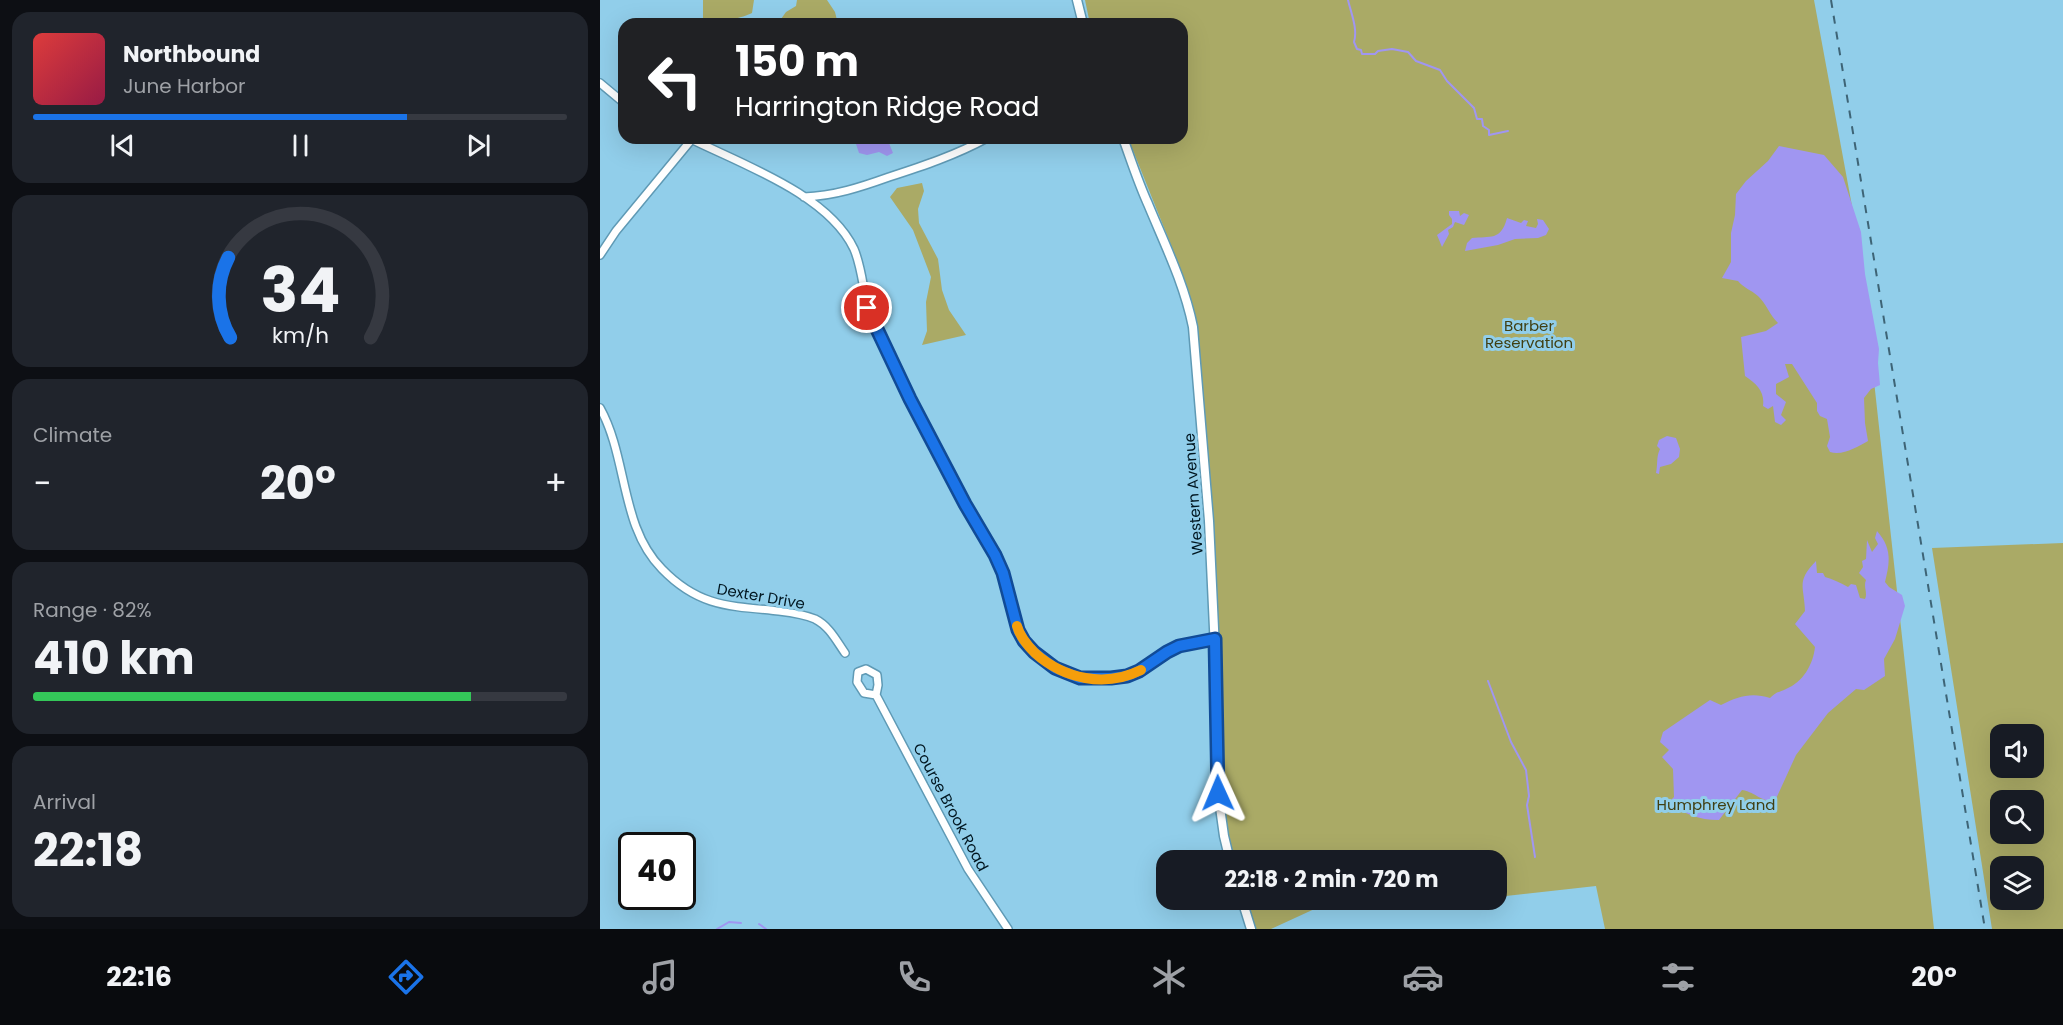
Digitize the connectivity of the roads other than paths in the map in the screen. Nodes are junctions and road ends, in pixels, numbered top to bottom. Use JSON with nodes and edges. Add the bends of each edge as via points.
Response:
{"nodes":[{"id":1,"x":1077,"y":0,"type":"edge"},
{"id":2,"x":1082,"y":18,"type":"edge"},
{"id":3,"x":600,"y":83,"type":"edge"},
{"id":4,"x":618,"y":98,"type":"edge"},
{"id":5,"x":687,"y":144,"type":"edge"},
{"id":6,"x":701,"y":144,"type":"edge"},
{"id":7,"x":975,"y":144,"type":"edge"},
{"id":8,"x":1125,"y":144,"type":"edge"},
{"id":9,"x":804,"y":197,"type":"junction"},
{"id":10,"x":600,"y":255,"type":"edge"},
{"id":11,"x":600,"y":408,"type":"edge"},
{"id":12,"x":1215,"y":639,"type":"junction"},
{"id":13,"x":845,"y":653,"type":"dead end"},
{"id":14,"x":876,"y":695,"type":"dead end"},
{"id":15,"x":1227,"y":850,"type":"edge"},
{"id":16,"x":1245,"y":910,"type":"edge"},
{"id":17,"x":1008,"y":929,"type":"edge"},
{"id":18,"x":1251,"y":929,"type":"edge"}],
"edges":[{"from":1,"to":2,"type":"street"},
{"from":3,"to":4,"type":"street"},
{"from":5,"to":10,"type":"street"},
{"from":6,"to":9,"type":"street"},
{"from":7,"to":9,"type":"street","via":[[864,186]]},
{"from":8,"to":12,"type":"street","name":"Western Avenue","via":[[1188,301],[1193,327]]},
{"from":9,"to":12,"type":"street","via":[[836,224],[854,250],[870,316],[935,448],[995,555],[1024,641],[1055,668],[1080,678],[1095,679],[1127,676],[1179,646]]},
{"from":11,"to":13,"type":"street","name":"Dexter Drive","via":[[608,423],[641,537],[660,567],[698,598],[815,619],[829,629]]},
{"from":12,"to":15,"type":"street","name":"Western Avenue","via":[[1218,793]]},
{"from":14,"to":17,"type":"street","name":"Course Brook Road","via":[[968,870]]},
{"from":16,"to":18,"type":"street"}]}
